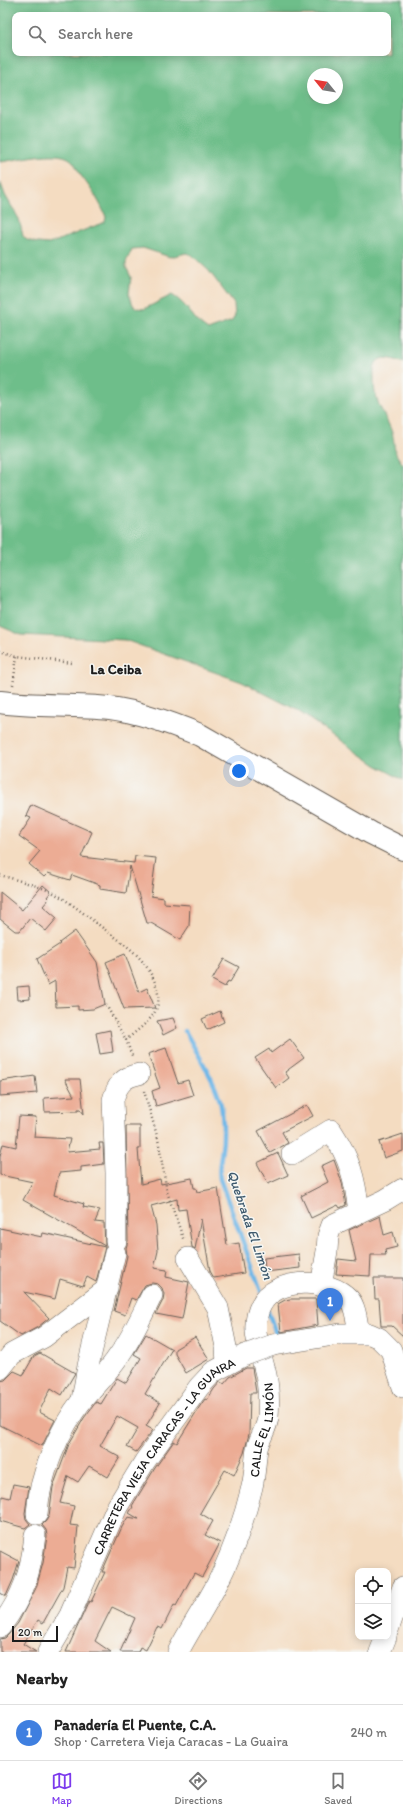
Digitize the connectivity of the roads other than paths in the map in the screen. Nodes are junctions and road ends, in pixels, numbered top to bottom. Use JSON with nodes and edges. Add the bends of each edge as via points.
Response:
{"nodes":[{"id":1,"x":6,"y":703,"type":"edge"},
{"id":2,"x":403,"y":849,"type":"edge"},
{"id":3,"x":139,"y":1074,"type":"road end"},
{"id":4,"x":292,"y":1154,"type":"dead end"},
{"id":5,"x":403,"y":1189,"type":"edge"},
{"id":6,"x":359,"y":1212,"type":"junction"},
{"id":7,"x":188,"y":1258,"type":"road end"},
{"id":8,"x":321,"y":1286,"type":"junction"},
{"id":9,"x":107,"y":1289,"type":"junction"},
{"id":10,"x":152,"y":1295,"type":"dead end"},
{"id":11,"x":359,"y":1333,"type":"junction"},
{"id":12,"x":227,"y":1364,"type":"junction"},
{"id":13,"x":0,"y":1369,"type":"edge"},
{"id":14,"x":403,"y":1387,"type":"edge"},
{"id":15,"x":82,"y":1400,"type":"junction"},
{"id":16,"x":37,"y":1514,"type":"dead end"},
{"id":17,"x":35,"y":1535,"type":"dead end"},
{"id":18,"x":403,"y":1587,"type":"edge"},
{"id":19,"x":391,"y":1621,"type":"edge"},
{"id":20,"x":0,"y":1627,"type":"edge"},
{"id":21,"x":385,"y":1640,"type":"edge"},
{"id":22,"x":48,"y":1652,"type":"edge"},
{"id":23,"x":178,"y":1652,"type":"edge"},
{"id":24,"x":380,"y":1652,"type":"edge"}],
"edges":[{"from":1,"to":2,"type":"main road","via":[[108,708],[174,724]]},
{"from":3,"to":9,"type":"street","via":[[124,1079],[113,1100],[116,1247]]},
{"from":4,"to":6,"type":"street","via":[[331,1130],[350,1165],[356,1184]]},
{"from":5,"to":6,"type":"street"},
{"from":6,"to":8,"type":"street","via":[[335,1222],[329,1230]]},
{"from":7,"to":12,"type":"street","via":[[218,1308]]},
{"from":8,"to":11,"type":"street","name":"CALLE EL LIMÓN","via":[[343,1294],[350,1300]]},
{"from":8,"to":23,"type":"street","name":"CALLE EL LIMÓN","via":[[308,1283],[291,1284],[276,1289],[261,1305],[255,1323],[256,1336],[269,1400],[266,1427],[258,1446],[252,1487],[240,1527],[217,1584]]},
{"from":9,"to":13,"type":"street","via":[[44,1337],[12,1354]]},
{"from":9,"to":15,"type":"street"},
{"from":10,"to":15,"type":"street","via":[[121,1352],[106,1374]]},
{"from":11,"to":12,"type":"street","name":"CARRETERA VIEJA CARACAS - LA GUAIRA","bridge":true,"via":[[274,1345]]},
{"from":11,"to":14,"type":"street","name":"CARRETERA VIEJA CARACAS - LA GUAIRA","via":[[370,1334],[386,1343],[396,1362]]},
{"from":12,"to":22,"type":"street","name":"CARRETERA VIEJA CARACAS - LA GUAIRA","via":[[213,1372],[199,1386],[127,1489],[70,1615]]},
{"from":15,"to":16,"type":"street","via":[[48,1463],[38,1497]]},
{"from":17,"to":20,"type":"street","via":[[32,1563],[26,1579],[18,1599]]},
{"from":18,"to":19,"type":"street"},
{"from":21,"to":24,"type":"street"}]}
